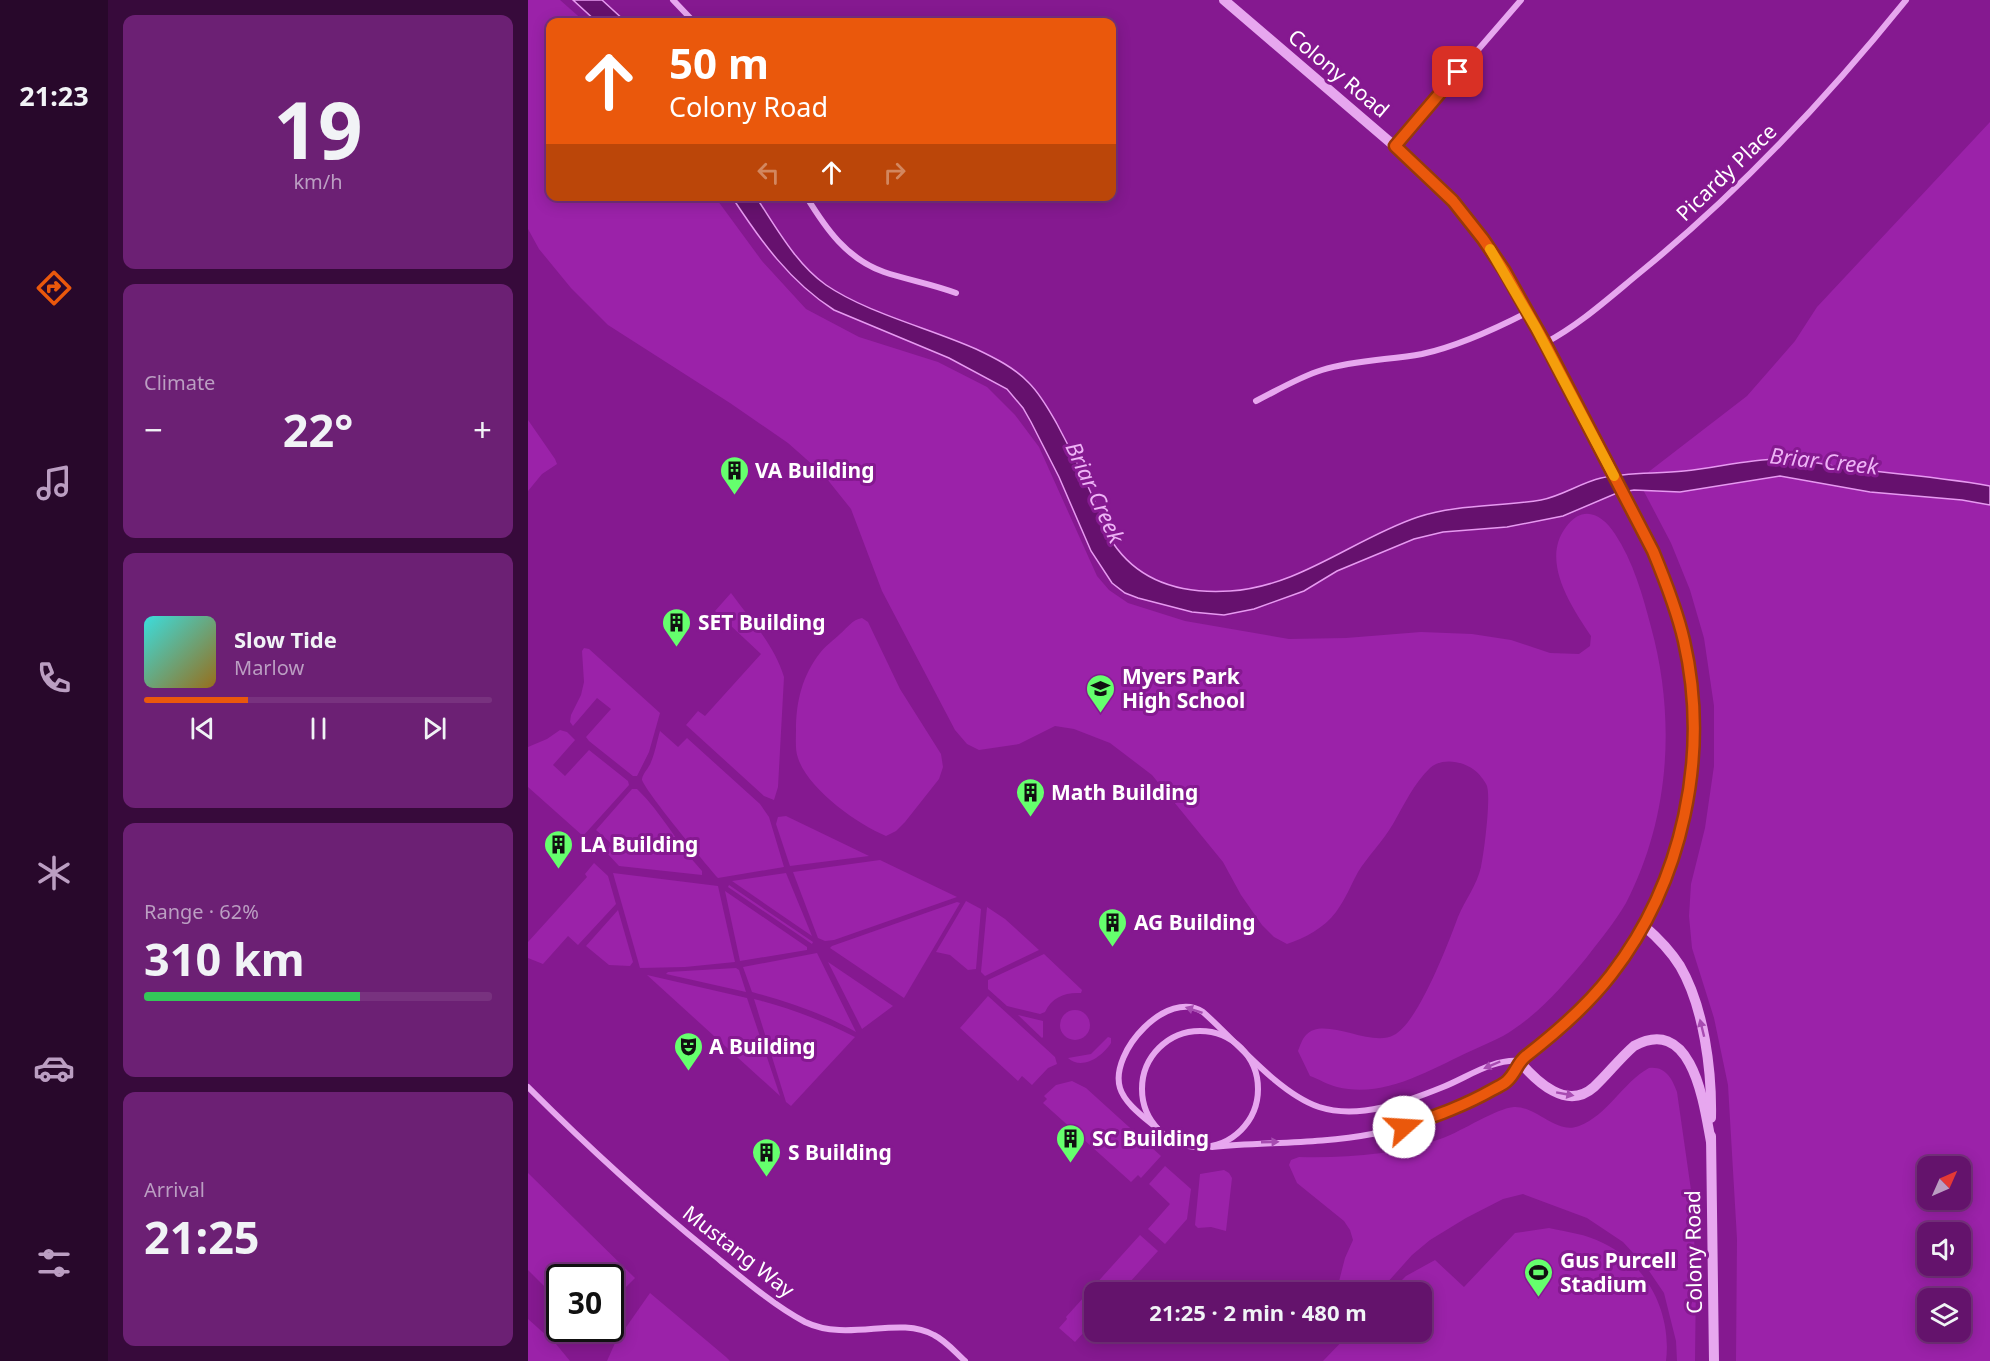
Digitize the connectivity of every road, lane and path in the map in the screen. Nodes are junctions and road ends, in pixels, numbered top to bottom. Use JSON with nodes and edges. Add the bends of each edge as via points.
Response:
{"nodes":[{"id":1,"x":673,"y":0,"type":"edge"},
{"id":2,"x":1224,"y":0,"type":"edge"},
{"id":3,"x":1521,"y":0,"type":"edge"},
{"id":4,"x":1906,"y":0,"type":"edge"},
{"id":5,"x":690,"y":18,"type":"edge"},
{"id":6,"x":1395,"y":146,"type":"junction"},
{"id":7,"x":809,"y":201,"type":"edge"},
{"id":8,"x":956,"y":293,"type":"dead end"},
{"id":9,"x":1528,"y":312,"type":"junction"},
{"id":10,"x":1545,"y":343,"type":"junction"},
{"id":11,"x":1256,"y":401,"type":"dead end"},
{"id":12,"x":1643,"y":925,"type":"junction"},
{"id":13,"x":1239,"y":1044,"type":"junction"},
{"id":14,"x":1519,"y":1061,"type":"junction"},
{"id":15,"x":528,"y":1087,"type":"edge"},
{"id":16,"x":1160,"y":1131,"type":"junction"},
{"id":17,"x":1711,"y":1142,"type":"junction"},
{"id":18,"x":1212,"y":1147,"type":"junction"},
{"id":19,"x":965,"y":1361,"type":"edge"},
{"id":20,"x":1714,"y":1361,"type":"edge"}],
"edges":[{"from":1,"to":5,"type":"street"},
{"from":2,"to":6,"type":"street","name":"Colony Road"},
{"from":3,"to":6,"type":"street"},
{"from":4,"to":10,"type":"street","name":"Picardy Place","via":[[1832,88],[1739,185],[1602,304],[1568,331]]},
{"from":6,"to":9,"type":"street","name":"Colony Road","via":[[1471,222]]},
{"from":7,"to":8,"type":"street","via":[[840,244],[859,260],[884,272]]},
{"from":9,"to":10,"type":"street","name":"Colony Road"},
{"from":9,"to":11,"type":"street","via":[[1434,351],[1350,363],[1312,374]]},
{"from":10,"to":12,"type":"street","name":"Colony Road","via":[[1653,551],[1679,619],[1690,671],[1695,735],[1690,795],[1671,860]]},
{"from":12,"to":14,"type":"street","name":"Colony Road","via":[[1623,959],[1590,1000]]},
{"from":17,"to":12,"type":"street","name":"Colony Road","one_way":true,"via":[[1709,1057],[1696,1009],[1680,967]]},
{"from":14,"to":13,"type":"street","one_way":true,"via":[[1496,1062],[1391,1105],[1350,1112],[1321,1108],[1294,1094]]},
{"from":13,"to":16,"type":"street","via":[[1222,1034],[1202,1030],[1182,1033],[1164,1042],[1150,1057],[1142,1076],[1142,1096],[1148,1115]]},
{"from":13,"to":16,"type":"street","one_way":true,"via":[[1192,1007],[1166,1012],[1143,1028],[1121,1065],[1120,1088],[1126,1099]]},
{"from":13,"to":18,"type":"street","via":[[1251,1059],[1257,1076],[1254,1113],[1244,1128]]},
{"from":14,"to":17,"type":"street","name":"Colony Road","one_way":true,"via":[[1554,1092],[1575,1096],[1592,1088],[1641,1042],[1671,1043],[1684,1054],[1695,1074]]},
{"from":18,"to":14,"type":"street","one_way":true,"via":[[1346,1138],[1404,1127],[1486,1094],[1507,1081]]},
{"from":15,"to":19,"type":"street","name":"Mustang Way","via":[[676,1224],[804,1321],[848,1332],[913,1328],[934,1334]]},
{"from":16,"to":18,"type":"street","via":[[1175,1142]]},
{"from":17,"to":20,"type":"street","name":"Colony Road"}]}
